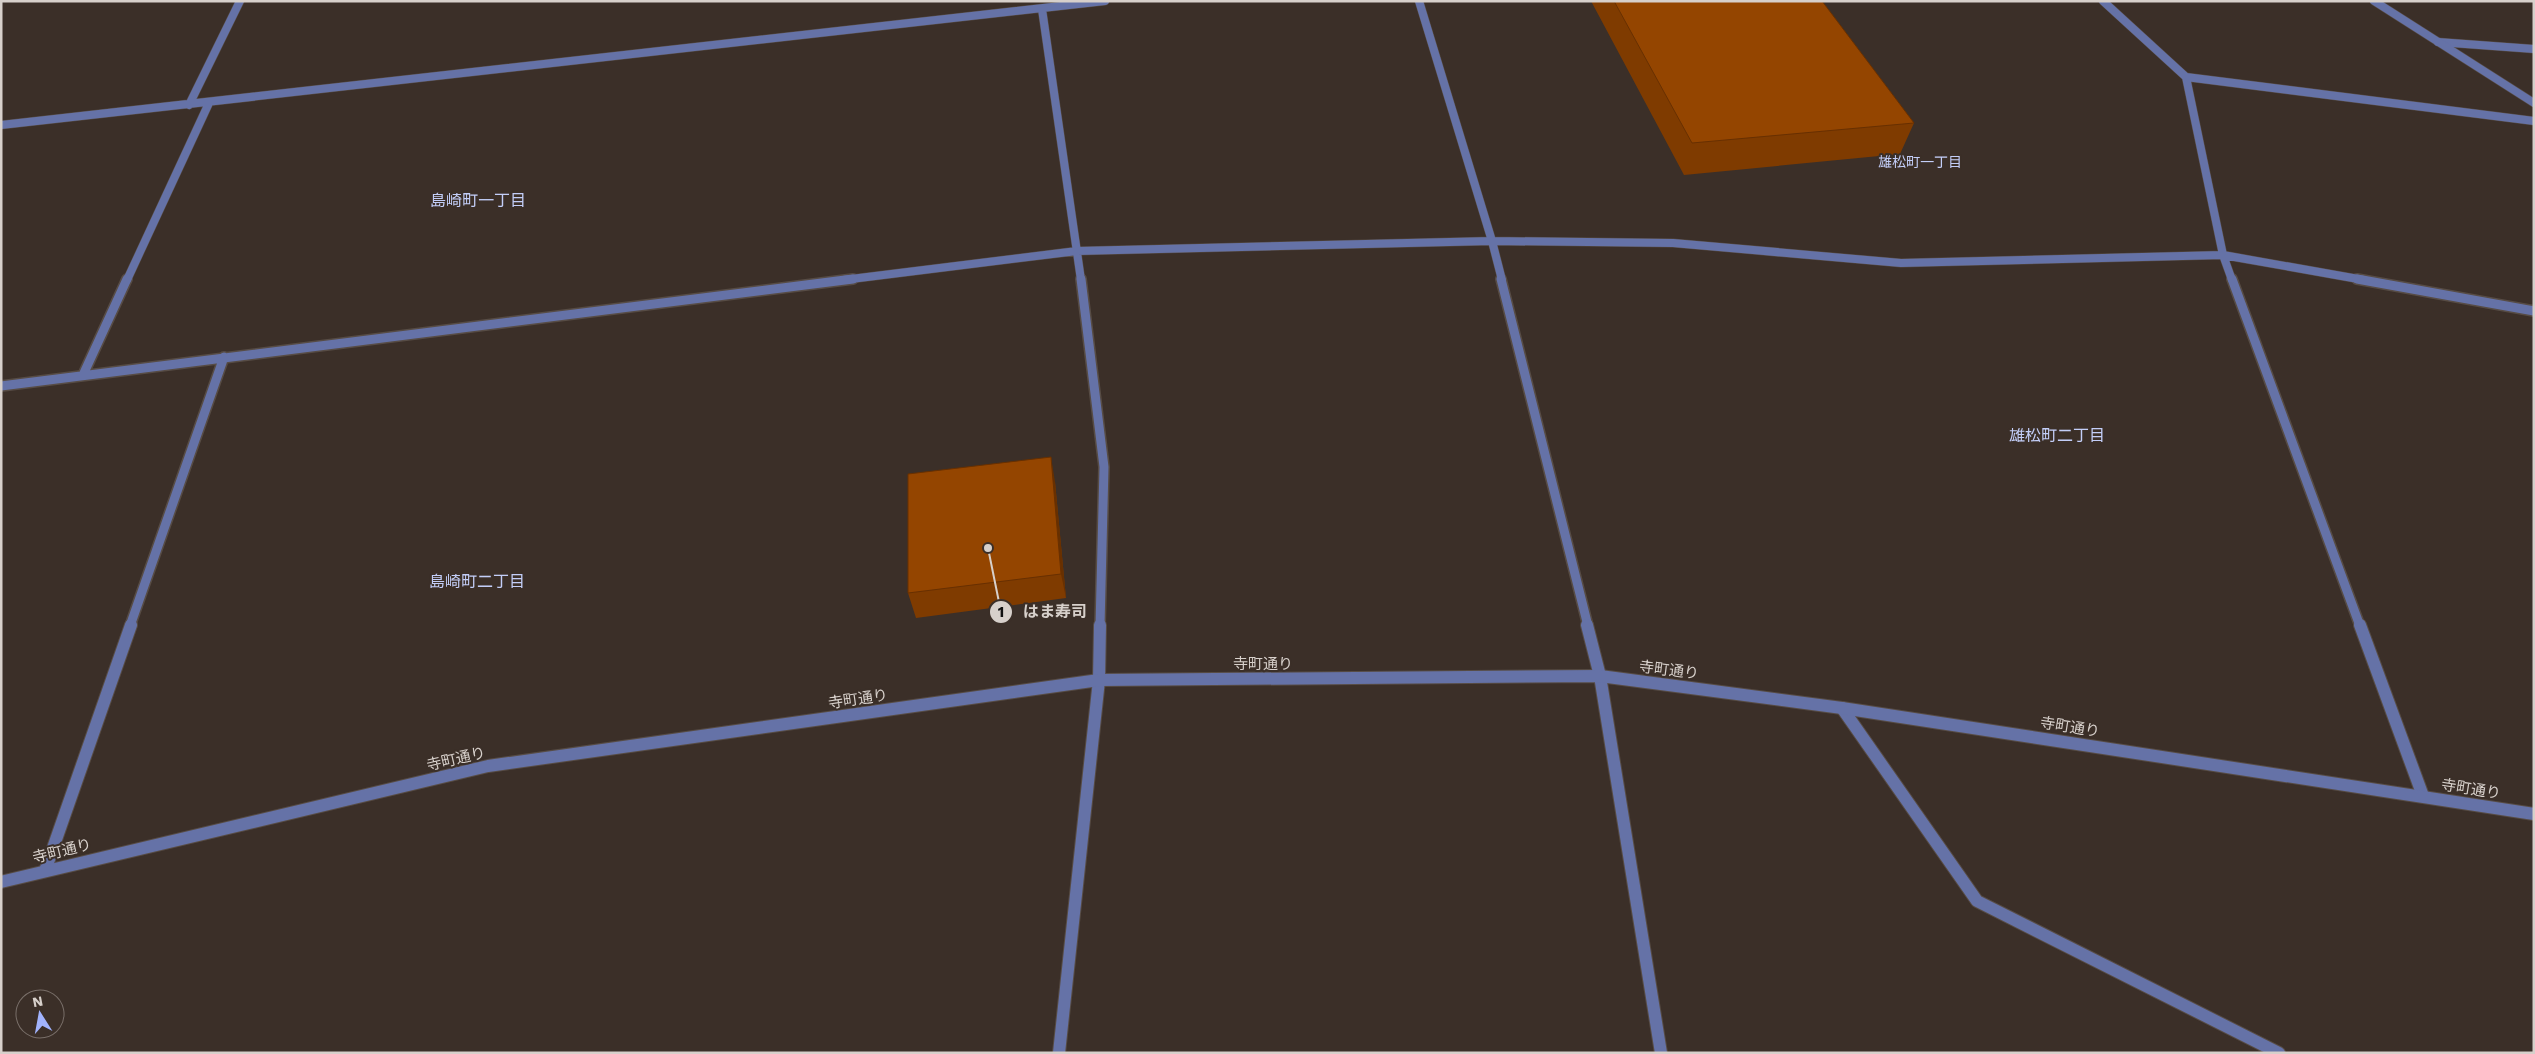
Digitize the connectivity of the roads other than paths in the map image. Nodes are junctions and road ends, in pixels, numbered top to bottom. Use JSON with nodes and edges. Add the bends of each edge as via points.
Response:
{"nodes":[{"id":1,"x":240,"y":1,"type":"edge"},
{"id":2,"x":1105,"y":1,"type":"edge"},
{"id":3,"x":1419,"y":1,"type":"edge"},
{"id":4,"x":2103,"y":1,"type":"edge"},
{"id":5,"x":2374,"y":1,"type":"edge"},
{"id":6,"x":1042,"y":9,"type":"junction"},
{"id":7,"x":2438,"y":42,"type":"junction"},
{"id":8,"x":2534,"y":49,"type":"edge"},
{"id":9,"x":2186,"y":77,"type":"junction"},
{"id":10,"x":210,"y":103,"type":"junction"},
{"id":11,"x":2534,"y":103,"type":"edge"},
{"id":12,"x":189,"y":105,"type":"junction"},
{"id":13,"x":2534,"y":121,"type":"edge"},
{"id":14,"x":1,"y":125,"type":"edge"},
{"id":15,"x":1492,"y":241,"type":"junction"},
{"id":16,"x":1077,"y":251,"type":"junction"},
{"id":17,"x":2223,"y":255,"type":"junction"},
{"id":18,"x":2534,"y":311,"type":"edge"},
{"id":19,"x":224,"y":357,"type":"junction"},
{"id":20,"x":83,"y":375,"type":"junction"},
{"id":21,"x":1,"y":386,"type":"edge"},
{"id":22,"x":1600,"y":676,"type":"junction"},
{"id":23,"x":1099,"y":680,"type":"junction"},
{"id":24,"x":1842,"y":708,"type":"junction"},
{"id":25,"x":2423,"y":796,"type":"junction"},
{"id":26,"x":2534,"y":814,"type":"edge"},
{"id":27,"x":45,"y":870,"type":"junction"},
{"id":28,"x":1,"y":882,"type":"edge"},
{"id":29,"x":1059,"y":1053,"type":"edge"},
{"id":30,"x":1661,"y":1053,"type":"edge"},
{"id":31,"x":2279,"y":1053,"type":"edge"}],
"edges":[{"from":1,"to":12,"type":"street"},
{"from":2,"to":6,"type":"street"},
{"from":3,"to":15,"type":"street"},
{"from":4,"to":9,"type":"street"},
{"from":5,"to":7,"type":"street"},
{"from":6,"to":10,"type":"street"},
{"from":6,"to":16,"type":"street"},
{"from":7,"to":8,"type":"street"},
{"from":7,"to":11,"type":"street"},
{"from":9,"to":13,"type":"street"},
{"from":9,"to":17,"type":"street"},
{"from":10,"to":12,"type":"street"},
{"from":10,"to":20,"type":"street"},
{"from":12,"to":14,"type":"street"},
{"from":15,"to":16,"type":"street"},
{"from":15,"to":17,"type":"street","via":[[1673,243],[1901,263]]},
{"from":15,"to":22,"type":"street"},
{"from":16,"to":19,"type":"street"},
{"from":16,"to":23,"type":"street","via":[[1104,467]]},
{"from":17,"to":18,"type":"street"},
{"from":17,"to":25,"type":"street"},
{"from":19,"to":20,"type":"street"},
{"from":19,"to":27,"type":"street"},
{"from":20,"to":21,"type":"street"},
{"from":22,"to":23,"type":"street","name":"寺町通り"},
{"from":22,"to":24,"type":"street","name":"寺町通り"},
{"from":22,"to":30,"type":"street"},
{"from":23,"to":27,"type":"street","name":"寺町通り","via":[[488,766]]},
{"from":23,"to":29,"type":"street"},
{"from":24,"to":25,"type":"street","name":"寺町通り"},
{"from":24,"to":31,"type":"street","via":[[1977,901]]},
{"from":25,"to":26,"type":"street","name":"寺町通り"},
{"from":27,"to":28,"type":"street","name":"寺町通り"}]}
